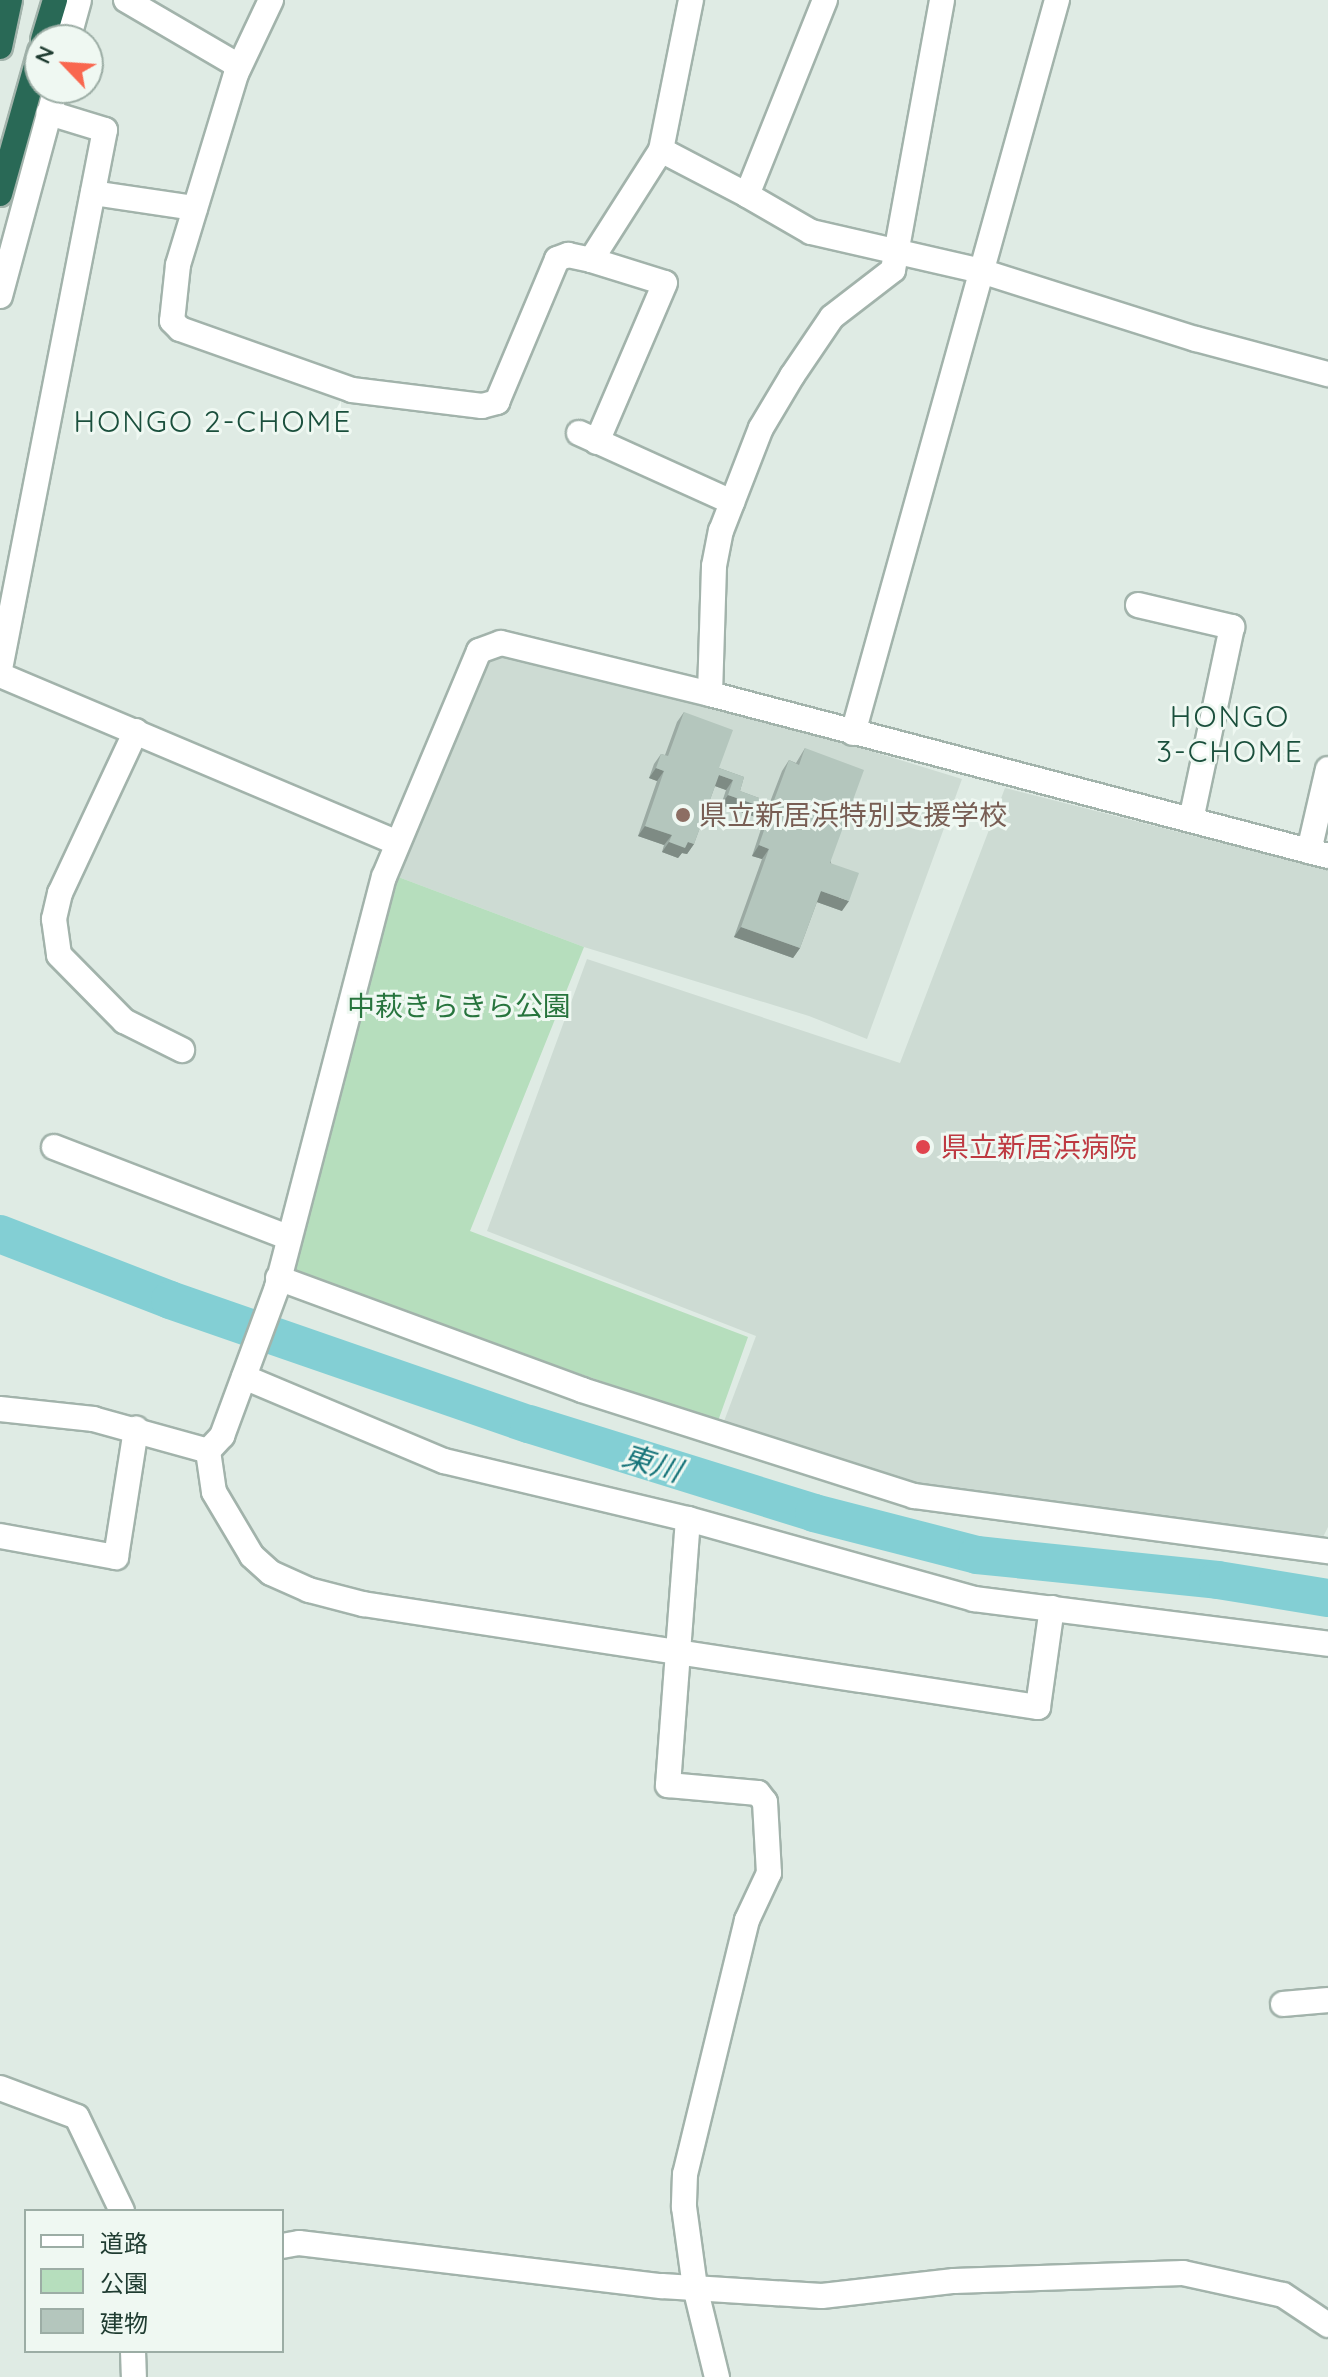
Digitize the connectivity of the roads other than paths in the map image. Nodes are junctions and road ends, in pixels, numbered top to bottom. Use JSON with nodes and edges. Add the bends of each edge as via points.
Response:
{"nodes":[{"id":1,"x":10,"y":0,"type":"edge"},
{"id":2,"x":55,"y":0,"type":"edge"},
{"id":3,"x":79,"y":0,"type":"edge"},
{"id":4,"x":126,"y":0,"type":"edge"},
{"id":5,"x":271,"y":0,"type":"edge"},
{"id":6,"x":691,"y":0,"type":"edge"},
{"id":7,"x":825,"y":0,"type":"edge"},
{"id":8,"x":942,"y":0,"type":"edge"},
{"id":9,"x":1057,"y":0,"type":"edge"},
{"id":10,"x":48,"y":24,"type":"edge"},
{"id":11,"x":72,"y":24,"type":"edge"},
{"id":12,"x":0,"y":47,"type":"edge"},
{"id":13,"x":239,"y":66,"type":"junction"},
{"id":14,"x":25,"y":104,"type":"edge"},
{"id":15,"x":52,"y":104,"type":"edge"},
{"id":16,"x":49,"y":113,"type":"junction"},
{"id":17,"x":661,"y":150,"type":"junction"},
{"id":18,"x":93,"y":193,"type":"junction"},
{"id":19,"x":0,"y":194,"type":"edge"},
{"id":20,"x":747,"y":195,"type":"junction"},
{"id":21,"x":195,"y":208,"type":"junction"},
{"id":22,"x":893,"y":248,"type":"junction"},
{"id":23,"x":591,"y":260,"type":"junction"},
{"id":24,"x":981,"y":271,"type":"junction"},
{"id":25,"x":0,"y":296,"type":"edge"},
{"id":26,"x":1328,"y":374,"type":"edge"},
{"id":27,"x":732,"y":502,"type":"junction"},
{"id":28,"x":1138,"y":605,"type":"dead end"},
{"id":29,"x":0,"y":669,"type":"edge"},
{"id":30,"x":0,"y":675,"type":"edge"},
{"id":31,"x":710,"y":694,"type":"junction"},
{"id":32,"x":136,"y":731,"type":"junction"},
{"id":33,"x":853,"y":733,"type":"junction"},
{"id":34,"x":1328,"y":769,"type":"edge"},
{"id":35,"x":1191,"y":820,"type":"junction"},
{"id":36,"x":396,"y":842,"type":"junction"},
{"id":37,"x":1318,"y":853,"type":"edge"},
{"id":38,"x":182,"y":1050,"type":"dead end"},
{"id":39,"x":54,"y":1147,"type":"dead end"},
{"id":40,"x":287,"y":1237,"type":"junction"},
{"id":41,"x":277,"y":1282,"type":"junction"},
{"id":42,"x":247,"y":1370,"type":"junction"},
{"id":43,"x":0,"y":1409,"type":"edge"},
{"id":44,"x":136,"y":1429,"type":"junction"},
{"id":45,"x":208,"y":1451,"type":"junction"},
{"id":46,"x":688,"y":1519,"type":"junction"},
{"id":47,"x":0,"y":1536,"type":"edge"},
{"id":48,"x":1328,"y":1551,"type":"edge"},
{"id":49,"x":1052,"y":1608,"type":"junction"},
{"id":50,"x":1328,"y":1644,"type":"edge"},
{"id":51,"x":678,"y":1652,"type":"junction"},
{"id":52,"x":1328,"y":2000,"type":"edge"},
{"id":53,"x":1283,"y":2004,"type":"dead end"},
{"id":54,"x":0,"y":2088,"type":"edge"},
{"id":55,"x":121,"y":2209,"type":"edge"},
{"id":56,"x":284,"y":2246,"type":"edge"},
{"id":57,"x":695,"y":2287,"type":"junction"},
{"id":58,"x":1328,"y":2325,"type":"edge"},
{"id":59,"x":133,"y":2353,"type":"edge"},
{"id":60,"x":134,"y":2377,"type":"edge"},
{"id":61,"x":717,"y":2377,"type":"edge"}],
"edges":[{"from":1,"to":12,"type":"highway"},
{"from":2,"to":10,"type":"highway"},
{"from":3,"to":11,"type":"street"},
{"from":4,"to":13,"type":"street"},
{"from":5,"to":13,"type":"street"},
{"from":6,"to":17,"type":"street"},
{"from":7,"to":20,"type":"street"},
{"from":8,"to":22,"type":"street"},
{"from":9,"to":24,"type":"street"},
{"from":13,"to":21,"type":"street"},
{"from":14,"to":19,"type":"highway"},
{"from":15,"to":16,"type":"street"},
{"from":16,"to":18,"type":"street","via":[[105,130]]},
{"from":16,"to":25,"type":"street"},
{"from":17,"to":20,"type":"street"},
{"from":17,"to":23,"type":"street"},
{"from":18,"to":21,"type":"street"},
{"from":18,"to":29,"type":"street"},
{"from":20,"to":22,"type":"street","via":[[811,232]]},
{"from":21,"to":23,"type":"street","via":[[169,313],[180,329],[372,393],[482,406],[497,402],[557,259],[568,255]]},
{"from":22,"to":24,"type":"street"},
{"from":22,"to":27,"type":"street","via":[[893,270],[832,317],[792,376],[761,428]]},
{"from":23,"to":27,"type":"street","via":[[665,283],[588,438]]},
{"from":24,"to":26,"type":"street","via":[[1196,339]]},
{"from":24,"to":33,"type":"street"},
{"from":27,"to":31,"type":"street","via":[[714,566]]},
{"from":28,"to":35,"type":"street","via":[[1232,627]]},
{"from":30,"to":32,"type":"street"},
{"from":31,"to":33,"type":"street"},
{"from":31,"to":36,"type":"street","via":[[501,643],[479,651]]},
{"from":32,"to":36,"type":"street"},
{"from":32,"to":38,"type":"street","via":[[60,893],[54,919],[59,955],[124,1021]]},
{"from":33,"to":35,"type":"street"},
{"from":34,"to":37,"type":"street"},
{"from":35,"to":37,"type":"street"},
{"from":36,"to":40,"type":"street"},
{"from":39,"to":40,"type":"street"},
{"from":40,"to":41,"type":"street"},
{"from":41,"to":42,"type":"street"},
{"from":41,"to":48,"type":"street","via":[[582,1390],[914,1496]]},
{"from":42,"to":45,"type":"street","via":[[222,1436]]},
{"from":42,"to":46,"type":"street","via":[[444,1461]]},
{"from":43,"to":44,"type":"street"},
{"from":44,"to":45,"type":"street"},
{"from":44,"to":47,"type":"street","via":[[116,1557]]},
{"from":45,"to":51,"type":"street","via":[[214,1492],[252,1556],[271,1573],[296,1584],[363,1604]]},
{"from":46,"to":49,"type":"street","via":[[974,1599]]},
{"from":46,"to":51,"type":"street"},
{"from":49,"to":50,"type":"street"},
{"from":49,"to":51,"type":"street","via":[[1038,1707]]},
{"from":51,"to":57,"type":"street","via":[[668,1785],[758,1793],[765,1802],[769,1873],[747,1920],[685,2174]]},
{"from":52,"to":53,"type":"street"},
{"from":54,"to":55,"type":"street","via":[[77,2117]]},
{"from":56,"to":57,"type":"street","via":[[299,2243],[395,2258]]},
{"from":57,"to":58,"type":"street","via":[[822,2296],[954,2281],[1183,2273],[1283,2295]]},
{"from":57,"to":61,"type":"street"},
{"from":59,"to":60,"type":"street"}]}
